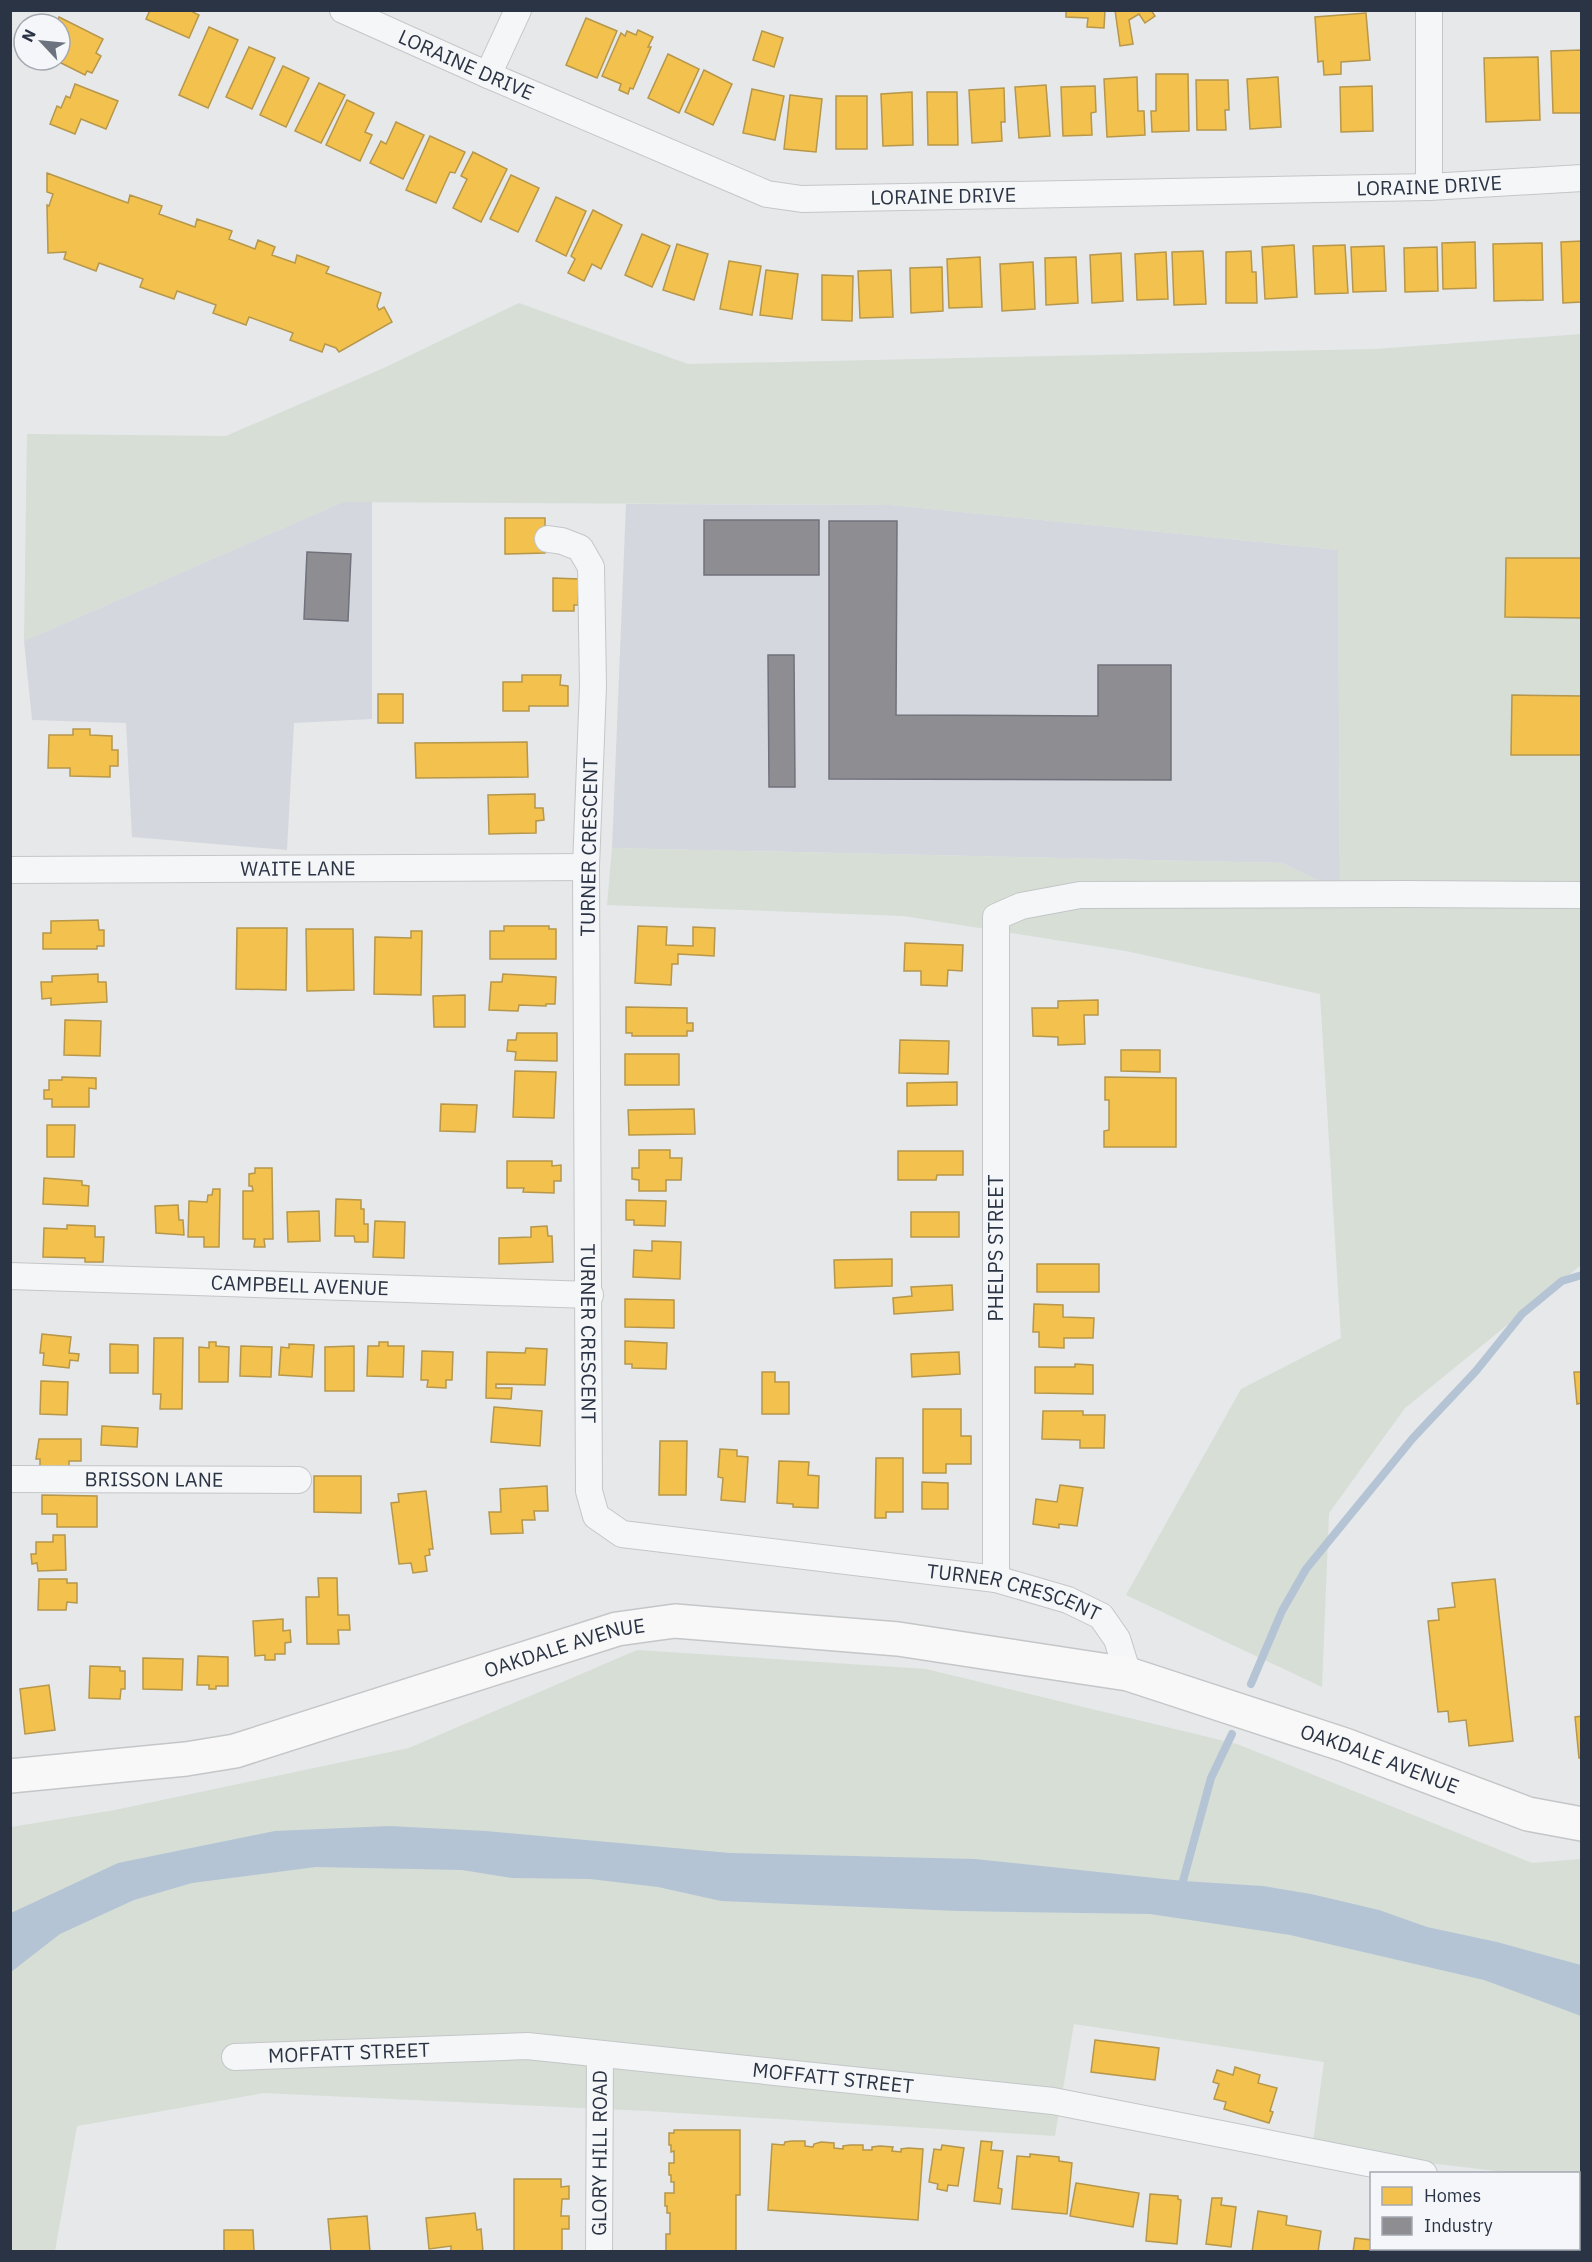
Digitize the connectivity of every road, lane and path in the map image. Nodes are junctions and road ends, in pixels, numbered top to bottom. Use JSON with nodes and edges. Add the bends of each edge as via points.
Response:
{"nodes":[{"id":1,"x":343,"y":10,"type":"edge"},
{"id":2,"x":518,"y":10,"type":"edge"},
{"id":3,"x":1429,"y":10,"type":"edge"},
{"id":4,"x":488,"y":75,"type":"junction"},
{"id":5,"x":1581,"y":178,"type":"edge"},
{"id":6,"x":1430,"y":187,"type":"junction"},
{"id":7,"x":548,"y":539,"type":"dead end"},
{"id":8,"x":586,"y":867,"type":"junction"},
{"id":9,"x":10,"y":870,"type":"edge"},
{"id":10,"x":1581,"y":895,"type":"edge"},
{"id":11,"x":10,"y":1276,"type":"edge"},
{"id":12,"x":590,"y":1295,"type":"junction"},
{"id":13,"x":10,"y":1479,"type":"edge"},
{"id":14,"x":298,"y":1480,"type":"dead end"},
{"id":15,"x":996,"y":1579,"type":"junction"},
{"id":16,"x":1128,"y":1674,"type":"junction"},
{"id":17,"x":10,"y":1776,"type":"edge"},
{"id":18,"x":1581,"y":1824,"type":"edge"},
{"id":19,"x":600,"y":2054,"type":"junction"},
{"id":20,"x":235,"y":2057,"type":"dead end"},
{"id":21,"x":1414,"y":2172,"type":"edge"},
{"id":22,"x":599,"y":2252,"type":"edge"}],
"edges":[{"from":1,"to":4,"type":"street","name":"LORAINE DRIVE"},
{"from":2,"to":4,"type":"street"},
{"from":3,"to":6,"type":"street"},
{"from":4,"to":6,"type":"street","name":"LORAINE DRIVE","via":[[767,194],[801,199]]},
{"from":5,"to":6,"type":"street","name":"LORAINE DRIVE"},
{"from":7,"to":8,"type":"street","name":"TURNER CRESCENT","via":[[580,548],[591,567],[593,686]]},
{"from":8,"to":9,"type":"street","name":"WAITE LANE"},
{"from":8,"to":12,"type":"street","name":"TURNER CRESCENT"},
{"from":10,"to":15,"type":"street","name":"PHELPS STREET","via":[[1080,895],[1021,906],[996,917]]},
{"from":11,"to":12,"type":"street","name":"CAMPBELL AVENUE"},
{"from":12,"to":15,"type":"street","name":"TURNER CRESCENT","via":[[589,1491],[596,1516],[622,1534]]},
{"from":13,"to":14,"type":"street","name":"BRISSON LANE"},
{"from":15,"to":16,"type":"street","name":"TURNER CRESCENT","via":[[1068,1600],[1101,1616],[1117,1639]]},
{"from":16,"to":17,"type":"street","name":"OAKDALE AVENUE","via":[[898,1639],[675,1621],[617,1629],[235,1751]]},
{"from":16,"to":18,"type":"street","name":"OAKDALE AVENUE","via":[[1345,1745],[1528,1814]]},
{"from":19,"to":20,"type":"street","name":"MOFFATT STREET","via":[[527,2046]]},
{"from":19,"to":21,"type":"street","name":"MOFFATT STREET","via":[[1053,2101]]},
{"from":19,"to":22,"type":"street","name":"GLORY HILL ROAD"}]}
